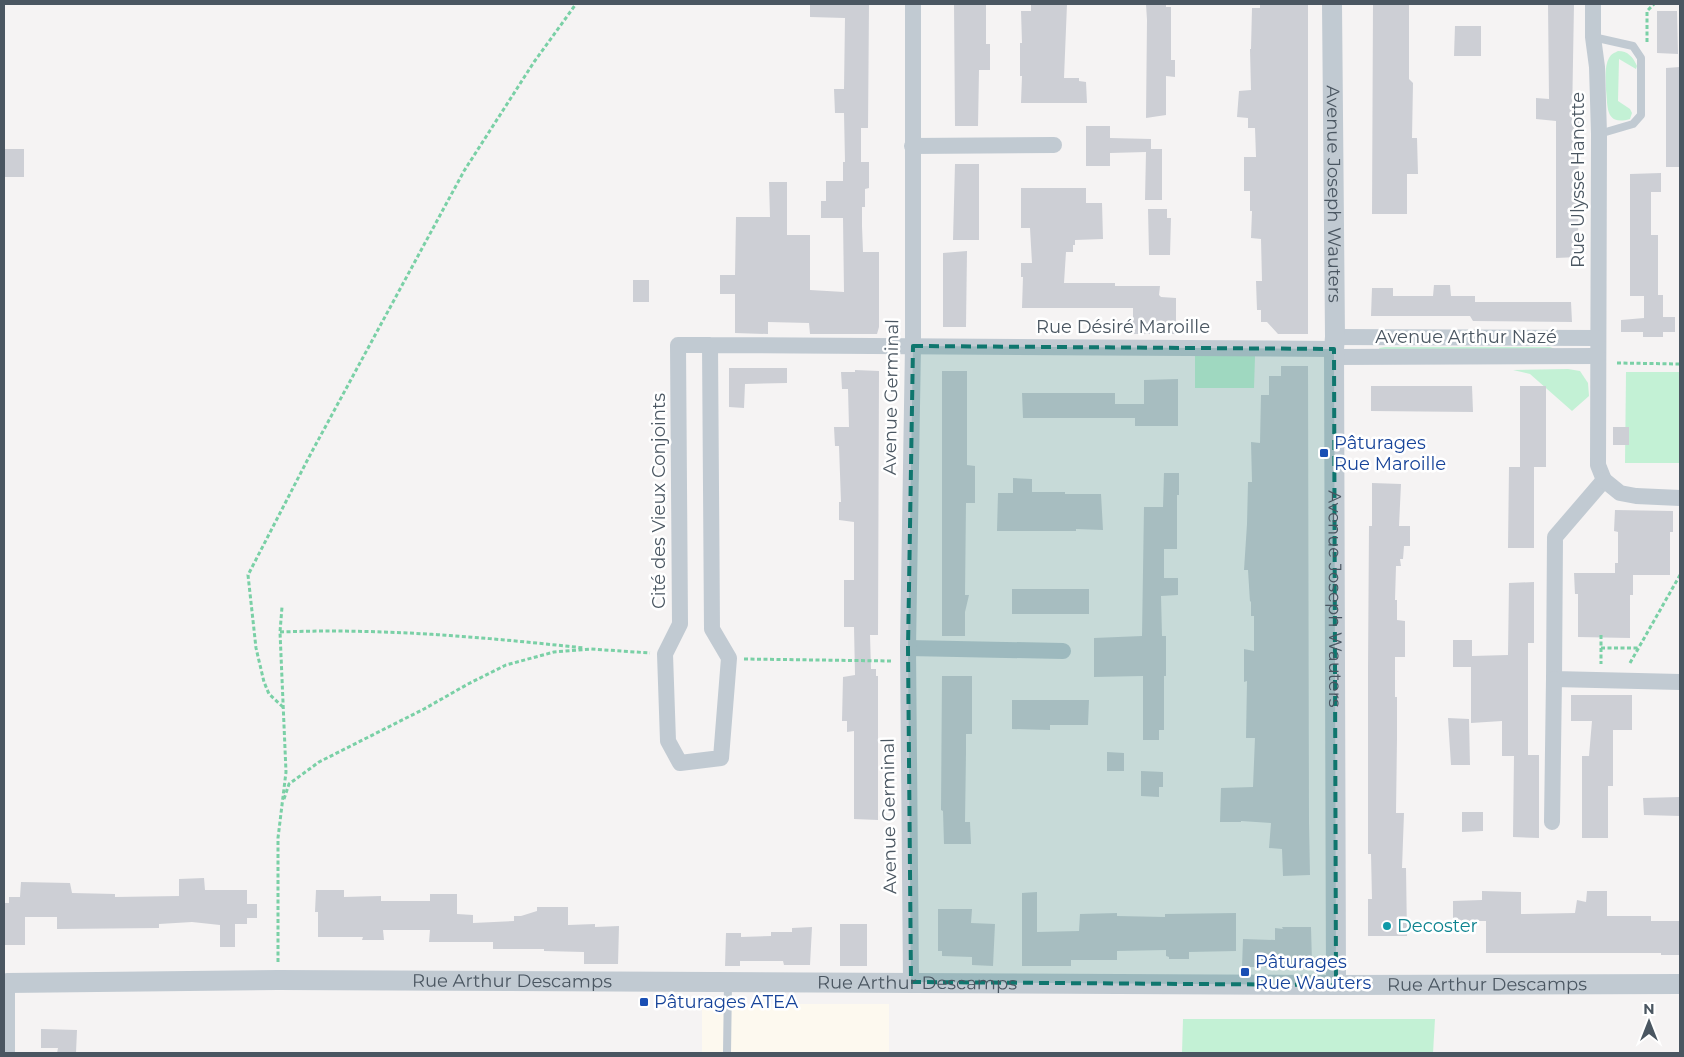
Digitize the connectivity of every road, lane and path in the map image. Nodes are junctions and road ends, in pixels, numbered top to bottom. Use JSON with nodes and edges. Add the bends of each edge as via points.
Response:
{"nodes":[{"id":1,"x":576,"y":4,"type":"edge"},
{"id":2,"x":913,"y":4,"type":"edge"},
{"id":3,"x":1332,"y":4,"type":"edge"},
{"id":4,"x":1593,"y":4,"type":"edge"},
{"id":5,"x":1654,"y":4,"type":"edge"},
{"id":6,"x":1593,"y":38,"type":"junction"},
{"id":7,"x":1641,"y":58,"type":"junction"},
{"id":8,"x":1598,"y":134,"type":"junction"},
{"id":9,"x":1054,"y":144,"type":"dead end"},
{"id":10,"x":912,"y":146,"type":"junction"},
{"id":11,"x":1598,"y":338,"type":"junction"},
{"id":12,"x":710,"y":345,"type":"junction"},
{"id":13,"x":913,"y":346,"type":"junction"},
{"id":14,"x":1334,"y":348,"type":"junction"},
{"id":15,"x":1598,"y":356,"type":"junction"},
{"id":16,"x":1617,"y":363,"type":"dead end"},
{"id":17,"x":1680,"y":364,"type":"edge"},
{"id":18,"x":1604,"y":480,"type":"junction"},
{"id":19,"x":1680,"y":498,"type":"edge"},
{"id":20,"x":1680,"y":575,"type":"edge"},
{"id":21,"x":282,"y":607,"type":"dead end"},
{"id":22,"x":280,"y":632,"type":"junction"},
{"id":23,"x":1601,"y":635,"type":"dead end"},
{"id":24,"x":1601,"y":648,"type":"junction"},
{"id":25,"x":1639,"y":648,"type":"junction"},
{"id":26,"x":591,"y":649,"type":"junction"},
{"id":27,"x":1063,"y":651,"type":"dead end"},
{"id":28,"x":665,"y":654,"type":"junction"},
{"id":29,"x":908,"y":655,"type":"junction"},
{"id":30,"x":729,"y":658,"type":"junction"},
{"id":31,"x":1554,"y":679,"type":"junction"},
{"id":32,"x":1601,"y":680,"type":"junction"},
{"id":33,"x":1620,"y":680,"type":"junction"},
{"id":34,"x":1680,"y":682,"type":"edge"},
{"id":35,"x":284,"y":707,"type":"junction"},
{"id":36,"x":284,"y":799,"type":"junction"},
{"id":37,"x":1552,"y":822,"type":"dead end"},
{"id":38,"x":278,"y":980,"type":"junction"},
{"id":39,"x":728,"y":982,"type":"junction"},
{"id":40,"x":911,"y":982,"type":"junction"},
{"id":41,"x":6,"y":983,"type":"edge"},
{"id":42,"x":1336,"y":984,"type":"junction"},
{"id":43,"x":1680,"y":984,"type":"edge"},
{"id":44,"x":7,"y":1053,"type":"edge"},
{"id":45,"x":727,"y":1053,"type":"edge"}],
"edges":[{"from":1,"to":35,"type":"path","via":[[534,62],[464,171],[248,576],[256,648],[264,682],[269,694]]},
{"from":2,"to":10,"type":"street","name":"Avenue Germinal"},
{"from":3,"to":14,"type":"street","name":"Avenue Joseph Wauters"},
{"from":4,"to":6,"type":"street","name":"Rue Ulysse Hanotte"},
{"from":5,"to":7,"type":"path","via":[[1647,11],[1647,49]]},
{"from":6,"to":7,"type":"lane","via":[[1633,46]]},
{"from":6,"to":8,"type":"street","name":"Rue Ulysse Hanotte"},
{"from":7,"to":8,"type":"lane","via":[[1641,115],[1633,124]]},
{"from":8,"to":11,"type":"street","name":"Rue Ulysse Hanotte"},
{"from":9,"to":10,"type":"street"},
{"from":10,"to":13,"type":"street","name":"Avenue Germinal"},
{"from":11,"to":14,"type":"street","name":"Avenue Arthur Nazé"},
{"from":11,"to":15,"type":"street","name":"Rue Ulysse Hanotte"},
{"from":12,"to":13,"type":"street","name":"Cité des Vieux Conjoints"},
{"from":12,"to":28,"type":"street","name":"Cité des Vieux Conjoints","via":[[678,345],[680,624]]},
{"from":12,"to":30,"type":"street","via":[[712,629]]},
{"from":13,"to":14,"type":"street","name":"Rue Désiré Maroille"},
{"from":13,"to":29,"type":"street","name":"Avenue Germinal"},
{"from":14,"to":15,"type":"street","name":"Avenue Arthur Nazé"},
{"from":14,"to":42,"type":"street","name":"Avenue Joseph Wauters"},
{"from":15,"to":18,"type":"street","name":"Rue Ulysse Hanotte","via":[[1598,465]]},
{"from":16,"to":17,"type":"path"},
{"from":18,"to":19,"type":"street","via":[[1620,493]]},
{"from":18,"to":31,"type":"street","via":[[1554,537]]},
{"from":20,"to":25,"type":"path"},
{"from":21,"to":22,"type":"path"},
{"from":22,"to":26,"type":"path","via":[[485,637]]},
{"from":22,"to":35,"type":"path"},
{"from":23,"to":24,"type":"path"},
{"from":24,"to":25,"type":"path"},
{"from":24,"to":32,"type":"path"},
{"from":25,"to":33,"type":"path"},
{"from":26,"to":28,"type":"path"},
{"from":26,"to":36,"type":"path","via":[[554,652],[506,665],[319,762],[289,784]]},
{"from":27,"to":29,"type":"street"},
{"from":28,"to":30,"type":"street","name":"Cité des Vieux Conjoints","via":[[668,741],[680,763],[722,758]]},
{"from":29,"to":30,"type":"path"},
{"from":29,"to":40,"type":"street","name":"Avenue Germinal"},
{"from":31,"to":32,"type":"street"},
{"from":31,"to":37,"type":"street"},
{"from":32,"to":33,"type":"street"},
{"from":33,"to":34,"type":"street"},
{"from":35,"to":36,"type":"path"},
{"from":36,"to":38,"type":"path","via":[[278,838]]},
{"from":38,"to":39,"type":"street","name":"Rue Arthur Descamps"},
{"from":38,"to":41,"type":"street","name":"Rue Arthur Descamps"},
{"from":39,"to":40,"type":"street","name":"Rue Arthur Descamps"},
{"from":39,"to":45,"type":"lane"},
{"from":40,"to":42,"type":"street","name":"Rue Arthur Descamps"},
{"from":41,"to":44,"type":"street"},
{"from":42,"to":43,"type":"street","name":"Rue Arthur Descamps"}]}
